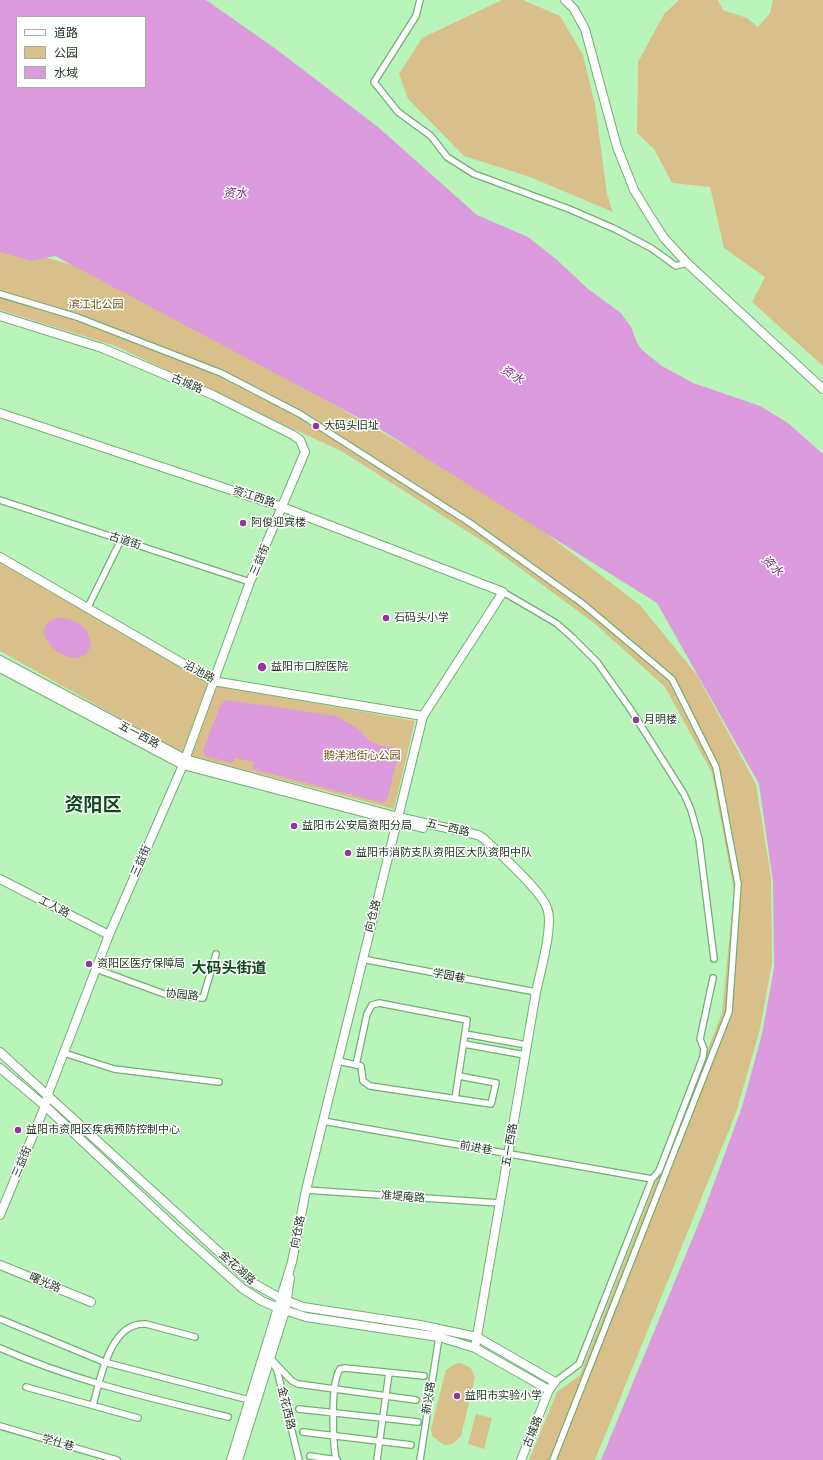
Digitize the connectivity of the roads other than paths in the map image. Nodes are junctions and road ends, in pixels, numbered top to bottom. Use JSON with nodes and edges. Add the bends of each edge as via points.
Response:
{"nodes":[{"id":1,"x":420,"y":0,"type":"edge"},
{"id":2,"x":566,"y":0,"type":"edge"},
{"id":3,"x":687,"y":263,"type":"junction"},
{"id":4,"x":0,"y":294,"type":"edge"},
{"id":5,"x":0,"y":316,"type":"edge"},
{"id":6,"x":823,"y":389,"type":"edge"},
{"id":7,"x":0,"y":413,"type":"edge"},
{"id":8,"x":0,"y":500,"type":"edge"},
{"id":9,"x":282,"y":507,"type":"junction"},
{"id":10,"x":121,"y":540,"type":"junction"},
{"id":11,"x":0,"y":557,"type":"edge"},
{"id":12,"x":250,"y":582,"type":"junction"},
{"id":13,"x":504,"y":592,"type":"junction"},
{"id":14,"x":87,"y":609,"type":"junction"},
{"id":15,"x":0,"y":660,"type":"edge"},
{"id":16,"x":0,"y":668,"type":"edge"},
{"id":17,"x":213,"y":681,"type":"junction"},
{"id":18,"x":423,"y":716,"type":"junction"},
{"id":19,"x":184,"y":762,"type":"junction"},
{"id":20,"x":397,"y":820,"type":"junction"},
{"id":21,"x":0,"y":879,"type":"edge"},
{"id":22,"x":109,"y":935,"type":"junction"},
{"id":23,"x":216,"y":954,"type":"dead end"},
{"id":24,"x":362,"y":959,"type":"junction"},
{"id":25,"x":714,"y":959,"type":"dead end"},
{"id":26,"x":96,"y":969,"type":"junction"},
{"id":27,"x":713,"y":978,"type":"dead end"},
{"id":28,"x":536,"y":992,"type":"junction"},
{"id":29,"x":465,"y":1034,"type":"junction"},
{"id":30,"x":464,"y":1044,"type":"junction"},
{"id":31,"x":527,"y":1045,"type":"junction"},
{"id":32,"x":0,"y":1052,"type":"edge"},
{"id":33,"x":64,"y":1053,"type":"junction"},
{"id":34,"x":525,"y":1055,"type":"junction"},
{"id":35,"x":338,"y":1061,"type":"junction"},
{"id":36,"x":356,"y":1065,"type":"junction"},
{"id":37,"x":0,"y":1068,"type":"edge"},
{"id":38,"x":459,"y":1076,"type":"junction"},
{"id":39,"x":219,"y":1082,"type":"dead end"},
{"id":40,"x":48,"y":1094,"type":"junction"},
{"id":41,"x":455,"y":1099,"type":"junction"},
{"id":42,"x":45,"y":1106,"type":"junction"},
{"id":43,"x":323,"y":1121,"type":"junction"},
{"id":44,"x":508,"y":1154,"type":"junction"},
{"id":45,"x":652,"y":1179,"type":"junction"},
{"id":46,"x":306,"y":1190,"type":"junction"},
{"id":47,"x":499,"y":1203,"type":"junction"},
{"id":48,"x":0,"y":1215,"type":"edge"},
{"id":49,"x":0,"y":1265,"type":"edge"},
{"id":50,"x":284,"y":1299,"type":"junction"},
{"id":51,"x":91,"y":1302,"type":"dead end"},
{"id":52,"x":281,"y":1310,"type":"junction"},
{"id":53,"x":0,"y":1319,"type":"edge"},
{"id":54,"x":195,"y":1337,"type":"dead end"},
{"id":55,"x":439,"y":1337,"type":"junction"},
{"id":56,"x":477,"y":1337,"type":"junction"},
{"id":57,"x":0,"y":1348,"type":"edge"},
{"id":58,"x":474,"y":1348,"type":"junction"},
{"id":59,"x":270,"y":1358,"type":"junction"},
{"id":60,"x":105,"y":1362,"type":"junction"},
{"id":61,"x":389,"y":1373,"type":"junction"},
{"id":62,"x":424,"y":1376,"type":"dead end"},
{"id":63,"x":555,"y":1382,"type":"junction"},
{"id":64,"x":99,"y":1385,"type":"junction"},
{"id":65,"x":26,"y":1387,"type":"dead end"},
{"id":66,"x":335,"y":1389,"type":"junction"},
{"id":67,"x":550,"y":1390,"type":"junction"},
{"id":68,"x":386,"y":1396,"type":"junction"},
{"id":69,"x":249,"y":1400,"type":"junction"},
{"id":70,"x":416,"y":1400,"type":"dead end"},
{"id":71,"x":93,"y":1405,"type":"junction"},
{"id":72,"x":299,"y":1408,"type":"dead end"},
{"id":73,"x":334,"y":1412,"type":"junction"},
{"id":74,"x":228,"y":1417,"type":"dead end"},
{"id":75,"x":383,"y":1417,"type":"junction"},
{"id":76,"x":138,"y":1418,"type":"dead end"},
{"id":77,"x":418,"y":1422,"type":"dead end"},
{"id":78,"x":0,"y":1426,"type":"edge"},
{"id":79,"x":303,"y":1432,"type":"dead end"},
{"id":80,"x":333,"y":1435,"type":"junction"},
{"id":81,"x":380,"y":1441,"type":"junction"},
{"id":82,"x":411,"y":1445,"type":"dead end"},
{"id":83,"x":310,"y":1456,"type":"dead end"},
{"id":84,"x":116,"y":1460,"type":"edge"},
{"id":85,"x":231,"y":1460,"type":"edge"},
{"id":86,"x":238,"y":1460,"type":"edge"},
{"id":87,"x":299,"y":1460,"type":"edge"},
{"id":88,"x":335,"y":1460,"type":"edge"},
{"id":89,"x":339,"y":1460,"type":"edge"},
{"id":90,"x":377,"y":1460,"type":"edge"},
{"id":91,"x":420,"y":1460,"type":"edge"},
{"id":92,"x":521,"y":1460,"type":"edge"},
{"id":93,"x":553,"y":1460,"type":"edge"}],
"edges":[{"from":1,"to":3,"type":"street","via":[[416,16],[374,82],[398,112],[431,136],[446,157],[474,174],[615,229],[651,248],[676,266]]},
{"from":2,"to":3,"type":"street","via":[[586,29],[617,147],[634,190],[664,238]]},
{"from":3,"to":6,"type":"street"},
{"from":4,"to":93,"type":"street","via":[[77,317],[221,373],[300,414],[470,524],[583,604],[672,679],[716,767],[738,884],[729,1012]]},
{"from":5,"to":9,"type":"street","name":"古城路","via":[[102,348],[213,395],[300,440],[305,452]]},
{"from":7,"to":9,"type":"street","name":"资江西路"},
{"from":8,"to":10,"type":"street","name":"古道街"},
{"from":9,"to":12,"type":"street","name":"三益街"},
{"from":9,"to":13,"type":"street","name":"资江西路"},
{"from":10,"to":12,"type":"street","name":"古道街"},
{"from":10,"to":14,"type":"street"},
{"from":11,"to":14,"type":"street","name":"沿池路"},
{"from":12,"to":17,"type":"street","name":"三益街"},
{"from":13,"to":18,"type":"street","name":"向仓路"},
{"from":13,"to":25,"type":"street","via":[[556,623],[597,662],[684,794],[692,810],[699,839]]},
{"from":14,"to":17,"type":"street","name":"沿池路"},
{"from":15,"to":19,"type":"street","name":"五一西路"},
{"from":16,"to":19,"type":"street"},
{"from":17,"to":18,"type":"street","name":"沿池路"},
{"from":17,"to":19,"type":"street","name":"三益街"},
{"from":18,"to":20,"type":"street","name":"向仓路"},
{"from":19,"to":20,"type":"street","name":"五一西路"},
{"from":19,"to":22,"type":"street","name":"三益街"},
{"from":20,"to":24,"type":"street","name":"向仓路"},
{"from":20,"to":28,"type":"street","name":"五一西路","via":[[484,838],[541,897],[548,908],[548,934]]},
{"from":21,"to":22,"type":"street","name":"工人路"},
{"from":22,"to":26,"type":"street","name":"三益街"},
{"from":23,"to":26,"type":"street","name":"协园路","via":[[203,998],[167,995]]},
{"from":24,"to":28,"type":"street","name":"学园巷"},
{"from":24,"to":35,"type":"street","name":"向仓路"},
{"from":26,"to":33,"type":"street","name":"三益街"},
{"from":27,"to":45,"type":"street","via":[[700,1039],[704,1049],[703,1057],[659,1170]]},
{"from":28,"to":31,"type":"street","name":"五一西路"},
{"from":29,"to":30,"type":"street"},
{"from":29,"to":31,"type":"street"},
{"from":29,"to":36,"type":"street","via":[[467,1020],[379,1003],[372,1005],[367,1014]]},
{"from":30,"to":34,"type":"street"},
{"from":30,"to":38,"type":"street"},
{"from":31,"to":34,"type":"street","name":"五一西路"},
{"from":32,"to":40,"type":"street","name":"金花湖路"},
{"from":33,"to":39,"type":"street","via":[[114,1069]]},
{"from":33,"to":40,"type":"street","name":"三益街"},
{"from":34,"to":44,"type":"street","name":"五一西路"},
{"from":35,"to":36,"type":"street"},
{"from":35,"to":43,"type":"street","name":"向仓路"},
{"from":36,"to":41,"type":"street","via":[[361,1066],[363,1081],[370,1086]]},
{"from":37,"to":42,"type":"street"},
{"from":38,"to":41,"type":"street"},
{"from":38,"to":41,"type":"street","via":[[496,1082],[491,1104]]},
{"from":40,"to":42,"type":"street","name":"三益街"},
{"from":40,"to":50,"type":"street","name":"金花湖路","via":[[253,1283]]},
{"from":42,"to":48,"type":"street","name":"三益街"},
{"from":42,"to":52,"type":"street","via":[[243,1289]]},
{"from":43,"to":44,"type":"street","name":"前进巷"},
{"from":43,"to":46,"type":"street","name":"向仓路"},
{"from":44,"to":45,"type":"street","name":"前进巷"},
{"from":44,"to":47,"type":"street","name":"五一西路"},
{"from":45,"to":63,"type":"street","via":[[579,1364]]},
{"from":46,"to":47,"type":"street","name":"准堤庵路"},
{"from":46,"to":50,"type":"street","name":"向仓路"},
{"from":47,"to":56,"type":"street","name":"五一西路"},
{"from":49,"to":51,"type":"street","name":"曙光路"},
{"from":50,"to":52,"type":"street","name":"向仓路"},
{"from":50,"to":56,"type":"street","name":"金花湖路","via":[[303,1307],[420,1325]]},
{"from":52,"to":55,"type":"street"},
{"from":52,"to":59,"type":"street","name":"向仓路"},
{"from":52,"to":69,"type":"street","name":"向仓路"},
{"from":53,"to":60,"type":"street"},
{"from":54,"to":60,"type":"street","via":[[139,1323],[116,1341]]},
{"from":55,"to":58,"type":"street"},
{"from":55,"to":91,"type":"street","name":"新兴路"},
{"from":56,"to":58,"type":"street","name":"五一西路"},
{"from":56,"to":63,"type":"street","name":"金花湖路"},
{"from":57,"to":64,"type":"street","via":[[40,1366]]},
{"from":58,"to":67,"type":"street"},
{"from":59,"to":66,"type":"street","via":[[298,1384]]},
{"from":59,"to":86,"type":"street","name":"向仓路"},
{"from":59,"to":87,"type":"street","name":"金花西路","via":[[277,1370]]},
{"from":60,"to":64,"type":"street"},
{"from":60,"to":69,"type":"street"},
{"from":61,"to":62,"type":"street"},
{"from":61,"to":66,"type":"street","via":[[340,1369]]},
{"from":61,"to":68,"type":"street"},
{"from":63,"to":67,"type":"street","name":"古城路"},
{"from":64,"to":71,"type":"street"},
{"from":64,"to":74,"type":"street"},
{"from":65,"to":71,"type":"street"},
{"from":66,"to":68,"type":"street"},
{"from":66,"to":73,"type":"street"},
{"from":67,"to":92,"type":"street","name":"古城路"},
{"from":68,"to":70,"type":"street"},
{"from":68,"to":75,"type":"street"},
{"from":69,"to":85,"type":"street","name":"向仓路"},
{"from":71,"to":76,"type":"street"},
{"from":72,"to":73,"type":"street"},
{"from":73,"to":75,"type":"street"},
{"from":73,"to":80,"type":"street"},
{"from":75,"to":77,"type":"street"},
{"from":75,"to":81,"type":"street"},
{"from":78,"to":84,"type":"street","name":"学仕巷"},
{"from":79,"to":80,"type":"street"},
{"from":80,"to":81,"type":"street"},
{"from":80,"to":88,"type":"street"},
{"from":81,"to":82,"type":"street"},
{"from":81,"to":90,"type":"street"},
{"from":83,"to":88,"type":"street"},
{"from":88,"to":89,"type":"street"}]}
